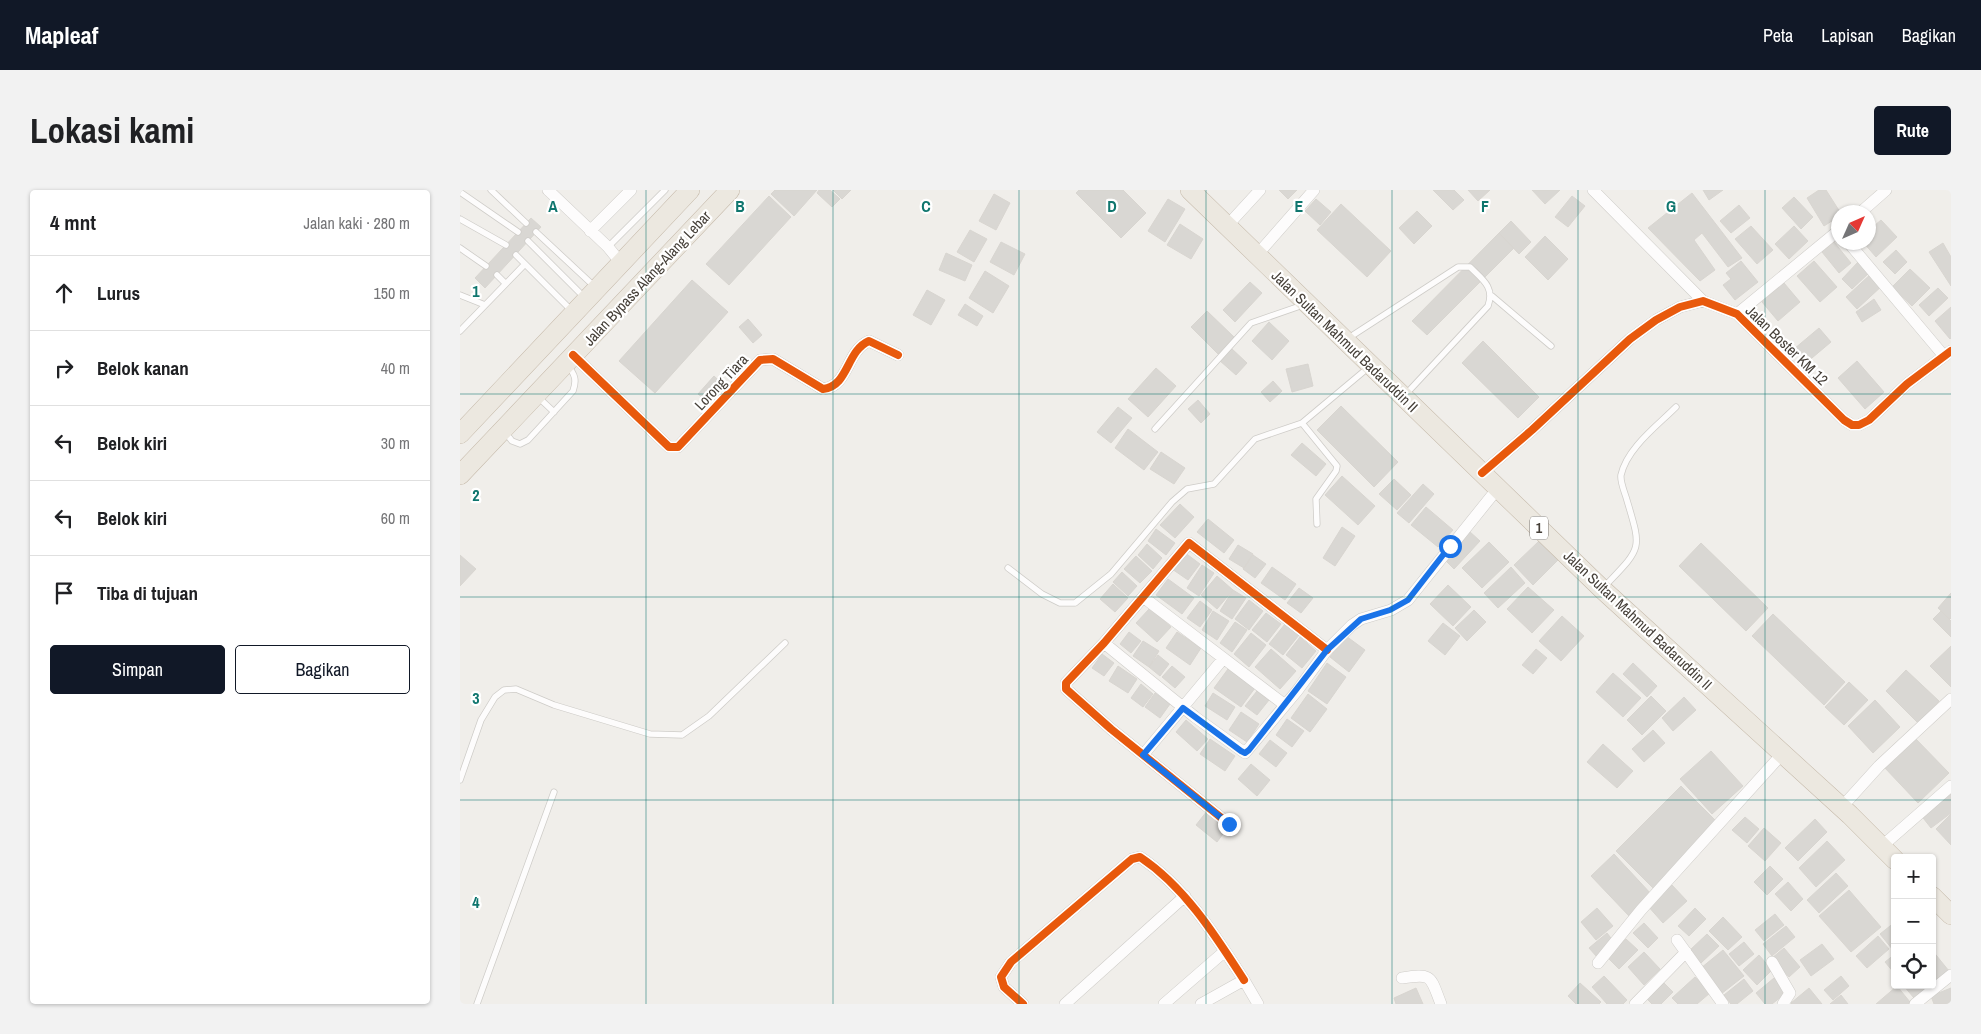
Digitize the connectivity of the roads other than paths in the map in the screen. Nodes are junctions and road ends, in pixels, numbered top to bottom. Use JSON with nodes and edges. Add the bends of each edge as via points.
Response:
{"nodes":[{"id":1,"x":491,"y":190,"type":"edge"},
{"id":2,"x":548,"y":190,"type":"edge"},
{"id":3,"x":631,"y":190,"type":"edge"},
{"id":4,"x":665,"y":190,"type":"edge"},
{"id":5,"x":690,"y":190,"type":"edge"},
{"id":6,"x":730,"y":190,"type":"edge"},
{"id":7,"x":1190,"y":190,"type":"edge"},
{"id":8,"x":1260,"y":190,"type":"edge"},
{"id":9,"x":1314,"y":190,"type":"edge"},
{"id":10,"x":1593,"y":190,"type":"edge"},
{"id":11,"x":1886,"y":190,"type":"edge"},
{"id":12,"x":460,"y":192,"type":"edge"},
{"id":13,"x":1869,"y":205,"type":"edge"},
{"id":14,"x":460,"y":219,"type":"edge"},
{"id":15,"x":526,"y":223,"type":"dead end"},
{"id":16,"x":1227,"y":226,"type":"junction"},
{"id":17,"x":590,"y":231,"type":"junction"},
{"id":18,"x":518,"y":232,"type":"dead end"},
{"id":19,"x":536,"y":232,"type":"dead end"},
{"id":20,"x":1831,"y":238,"type":"edge"},
{"id":21,"x":528,"y":241,"type":"dead end"},
{"id":22,"x":506,"y":245,"type":"dead end"},
{"id":23,"x":608,"y":247,"type":"junction"},
{"id":24,"x":460,"y":248,"type":"edge"},
{"id":25,"x":1855,"y":250,"type":"edge"},
{"id":26,"x":516,"y":255,"type":"dead end"},
{"id":27,"x":1257,"y":255,"type":"junction"},
{"id":28,"x":620,"y":263,"type":"junction"},
{"id":29,"x":525,"y":264,"type":"junction"},
{"id":30,"x":486,"y":266,"type":"dead end"},
{"id":31,"x":497,"y":275,"type":"dead end"},
{"id":32,"x":506,"y":283,"type":"junction"},
{"id":33,"x":592,"y":294,"type":"junction"},
{"id":34,"x":460,"y":295,"type":"edge"},
{"id":35,"x":1492,"y":296,"type":"junction"},
{"id":36,"x":1703,"y":301,"type":"junction"},
{"id":37,"x":1307,"y":304,"type":"junction"},
{"id":38,"x":485,"y":305,"type":"junction"},
{"id":39,"x":573,"y":313,"type":"junction"},
{"id":40,"x":1737,"y":314,"type":"junction"},
{"id":41,"x":460,"y":331,"type":"edge"},
{"id":42,"x":1345,"y":340,"type":"junction"},
{"id":43,"x":1551,"y":346,"type":"dead end"},
{"id":44,"x":898,"y":355,"type":"dead end"},
{"id":45,"x":1949,"y":356,"type":"edge"},
{"id":46,"x":569,"y":360,"type":"junction"},
{"id":47,"x":1371,"y":366,"type":"junction"},
{"id":48,"x":536,"y":395,"type":"junction"},
{"id":49,"x":1403,"y":397,"type":"junction"},
{"id":50,"x":1676,"y":407,"type":"dead end"},
{"id":51,"x":554,"y":412,"type":"junction"},
{"id":52,"x":1302,"y":423,"type":"junction"},
{"id":53,"x":503,"y":429,"type":"junction"},
{"id":54,"x":1155,"y":429,"type":"dead end"},
{"id":55,"x":460,"y":434,"type":"edge"},
{"id":56,"x":1482,"y":473,"type":"junction"},
{"id":57,"x":460,"y":475,"type":"edge"},
{"id":58,"x":1498,"y":488,"type":"junction"},
{"id":59,"x":1317,"y":524,"type":"dead end"},
{"id":60,"x":1008,"y":568,"type":"dead end"},
{"id":61,"x":1602,"y":589,"type":"junction"},
{"id":62,"x":1143,"y":596,"type":"junction"},
{"id":63,"x":785,"y":643,"type":"dead end"},
{"id":64,"x":1104,"y":643,"type":"junction"},
{"id":65,"x":1327,"y":650,"type":"junction"},
{"id":66,"x":1223,"y":658,"type":"junction"},
{"id":67,"x":1951,"y":700,"type":"edge"},
{"id":68,"x":1285,"y":705,"type":"junction"},
{"id":69,"x":1183,"y":708,"type":"junction"},
{"id":70,"x":1783,"y":753,"type":"junction"},
{"id":71,"x":1143,"y":755,"type":"junction"},
{"id":72,"x":460,"y":780,"type":"edge"},
{"id":73,"x":1951,"y":786,"type":"edge"},
{"id":74,"x":554,"y":792,"type":"dead end"},
{"id":75,"x":1841,"y":808,"type":"junction"},
{"id":76,"x":1229,"y":824,"type":"dead end"},
{"id":77,"x":1881,"y":847,"type":"junction"},
{"id":78,"x":1891,"y":856,"type":"edge"},
{"id":79,"x":1185,"y":896,"type":"junction"},
{"id":80,"x":1935,"y":899,"type":"edge"},
{"id":81,"x":1951,"y":914,"type":"edge"},
{"id":82,"x":1677,"y":940,"type":"dead end"},
{"id":83,"x":1225,"y":951,"type":"junction"},
{"id":84,"x":1686,"y":952,"type":"junction"},
{"id":85,"x":1772,"y":962,"type":"dead end"},
{"id":86,"x":1598,"y":963,"type":"dead end"},
{"id":87,"x":1951,"y":975,"type":"edge"},
{"id":88,"x":1402,"y":978,"type":"dead end"},
{"id":89,"x":1244,"y":980,"type":"junction"},
{"id":90,"x":476,"y":1004,"type":"edge"},
{"id":91,"x":1023,"y":1004,"type":"edge"},
{"id":92,"x":1065,"y":1004,"type":"edge"},
{"id":93,"x":1164,"y":1004,"type":"edge"},
{"id":94,"x":1201,"y":1004,"type":"edge"},
{"id":95,"x":1258,"y":1004,"type":"edge"},
{"id":96,"x":1441,"y":1004,"type":"edge"},
{"id":97,"x":1635,"y":1004,"type":"edge"},
{"id":98,"x":1723,"y":1004,"type":"edge"},
{"id":99,"x":1783,"y":1004,"type":"edge"},
{"id":100,"x":1915,"y":1004,"type":"edge"}],
"edges":[{"from":1,"to":15,"type":"lane"},
{"from":2,"to":17,"type":"street"},
{"from":3,"to":17,"type":"street"},
{"from":4,"to":23,"type":"lane"},
{"from":5,"to":28,"type":"highway","name":"Jalan Bypass Alang-Alang Lebar"},
{"from":6,"to":46,"type":"highway","name":"Jalan Bypass Alang-Alang Lebar"},
{"from":7,"to":16,"type":"highway","name":"Jalan Sultan Mahmud Badaruddin II","number":"1"},
{"from":8,"to":16,"type":"street"},
{"from":9,"to":27,"type":"street"},
{"from":10,"to":36,"type":"street"},
{"from":11,"to":13,"type":"street"},
{"from":12,"to":18,"type":"lane"},
{"from":14,"to":22,"type":"lane"},
{"from":16,"to":27,"type":"highway","name":"Jalan Sultan Mahmud Badaruddin II","number":"1"},
{"from":17,"to":23,"type":"street"},
{"from":19,"to":33,"type":"lane"},
{"from":20,"to":40,"type":"street"},
{"from":21,"to":33,"type":"lane"},
{"from":23,"to":28,"type":"street"},
{"from":24,"to":30,"type":"lane"},
{"from":25,"to":45,"type":"street"},
{"from":26,"to":29,"type":"lane"},
{"from":27,"to":37,"type":"highway","name":"Jalan Sultan Mahmud Badaruddin II","number":"1"},
{"from":28,"to":33,"type":"highway","name":"Jalan Bypass Alang-Alang Lebar"},
{"from":29,"to":32,"type":"lane"},
{"from":29,"to":39,"type":"lane"},
{"from":31,"to":32,"type":"lane"},
{"from":32,"to":38,"type":"lane"},
{"from":33,"to":39,"type":"highway","name":"Jalan Bypass Alang-Alang Lebar"},
{"from":34,"to":38,"type":"lane"},
{"from":35,"to":42,"type":"lane","via":[[1489,286],[1470,267],[1458,266]]},
{"from":35,"to":43,"type":"lane"},
{"from":35,"to":49,"type":"lane","via":[[1488,306]]},
{"from":36,"to":40,"type":"street","name":"Jalan Boster KM 12"},
{"from":36,"to":56,"type":"street","via":[[1680,307],[1630,339]]},
{"from":37,"to":42,"type":"highway","name":"Jalan Sultan Mahmud Badaruddin II","number":"1"},
{"from":37,"to":54,"type":"lane","via":[[1251,323]]},
{"from":38,"to":41,"type":"lane"},
{"from":39,"to":55,"type":"highway","name":"Jalan Bypass Alang-Alang Lebar"},
{"from":40,"to":45,"type":"street","name":"Jalan Boster KM 12","via":[[1852,425],[1869,420],[1907,384]]},
{"from":42,"to":47,"type":"highway","name":"Jalan Sultan Mahmud Badaruddin II","number":"1"},
{"from":44,"to":46,"type":"street","name":"Lorong Tiara","via":[[869,341],[864,343],[838,384],[823,389],[774,359],[760,360],[678,447],[673,448]]},
{"from":46,"to":48,"type":"highway","name":"Jalan Bypass Alang-Alang Lebar"},
{"from":46,"to":51,"type":"lane","via":[[576,382],[573,392]]},
{"from":47,"to":49,"type":"highway","name":"Jalan Sultan Mahmud Badaruddin II","number":"1"},
{"from":47,"to":52,"type":"lane"},
{"from":48,"to":51,"type":"lane"},
{"from":48,"to":53,"type":"highway","name":"Jalan Bypass Alang-Alang Lebar"},
{"from":49,"to":56,"type":"highway","name":"Jalan Sultan Mahmud Badaruddin II","number":"1"},
{"from":50,"to":61,"type":"lane","via":[[1625,462],[1620,477],[1638,536],[1637,547],[1631,559]]},
{"from":51,"to":53,"type":"lane","via":[[528,440],[520,444],[512,441]]},
{"from":52,"to":59,"type":"lane","via":[[1337,466],[1316,499]]},
{"from":52,"to":60,"type":"lane","via":[[1255,439],[1214,484],[1187,489],[1172,502],[1111,574],[1075,602],[1060,602],[1042,594]]},
{"from":53,"to":57,"type":"highway","name":"Jalan Bypass Alang-Alang Lebar"},
{"from":56,"to":58,"type":"highway","name":"Jalan Sultan Mahmud Badaruddin II","number":"1"},
{"from":58,"to":61,"type":"highway","name":"Jalan Sultan Mahmud Badaruddin II","number":"1"},
{"from":58,"to":65,"type":"street","via":[[1408,600],[1390,610],[1361,619]]},
{"from":61,"to":70,"type":"highway","name":"Jalan Sultan Mahmud Badaruddin II","number":"1"},
{"from":62,"to":64,"type":"street"},
{"from":62,"to":65,"type":"street","via":[[1189,543]]},
{"from":62,"to":66,"type":"street"},
{"from":63,"to":72,"type":"lane","via":[[709,716],[682,735],[650,734],[516,690],[504,690],[495,697],[481,720]]},
{"from":64,"to":69,"type":"street"},
{"from":64,"to":71,"type":"street","via":[[1066,684],[1066,688]]},
{"from":65,"to":68,"type":"street"},
{"from":66,"to":68,"type":"street"},
{"from":66,"to":69,"type":"street"},
{"from":67,"to":75,"type":"street","via":[[1879,766]]},
{"from":68,"to":69,"type":"street","via":[[1245,753]]},
{"from":69,"to":71,"type":"street"},
{"from":70,"to":75,"type":"highway","name":"Jalan Sultan Mahmud Badaruddin II","number":"1"},
{"from":70,"to":86,"type":"street","via":[[1641,910]]},
{"from":71,"to":76,"type":"street"},
{"from":73,"to":77,"type":"street"},
{"from":74,"to":90,"type":"lane"},
{"from":75,"to":77,"type":"highway","name":"Jalan Sultan Mahmud Badaruddin II","number":"1"},
{"from":77,"to":78,"type":"highway","name":"Jalan Sultan Mahmud Badaruddin II","number":"1"},
{"from":79,"to":83,"type":"street"},
{"from":79,"to":91,"type":"street","via":[[1152,865],[1140,857],[1132,858],[1011,962],[1001,977],[1004,987]]},
{"from":79,"to":92,"type":"street"},
{"from":80,"to":81,"type":"highway"},
{"from":82,"to":84,"type":"street"},
{"from":83,"to":89,"type":"street"},
{"from":83,"to":93,"type":"street"},
{"from":84,"to":97,"type":"street"},
{"from":84,"to":98,"type":"street"},
{"from":85,"to":99,"type":"street","via":[[1790,993]]},
{"from":87,"to":100,"type":"street"},
{"from":88,"to":96,"type":"street","via":[[1423,974],[1428,977]]},
{"from":89,"to":94,"type":"street"},
{"from":89,"to":95,"type":"street"}]}
